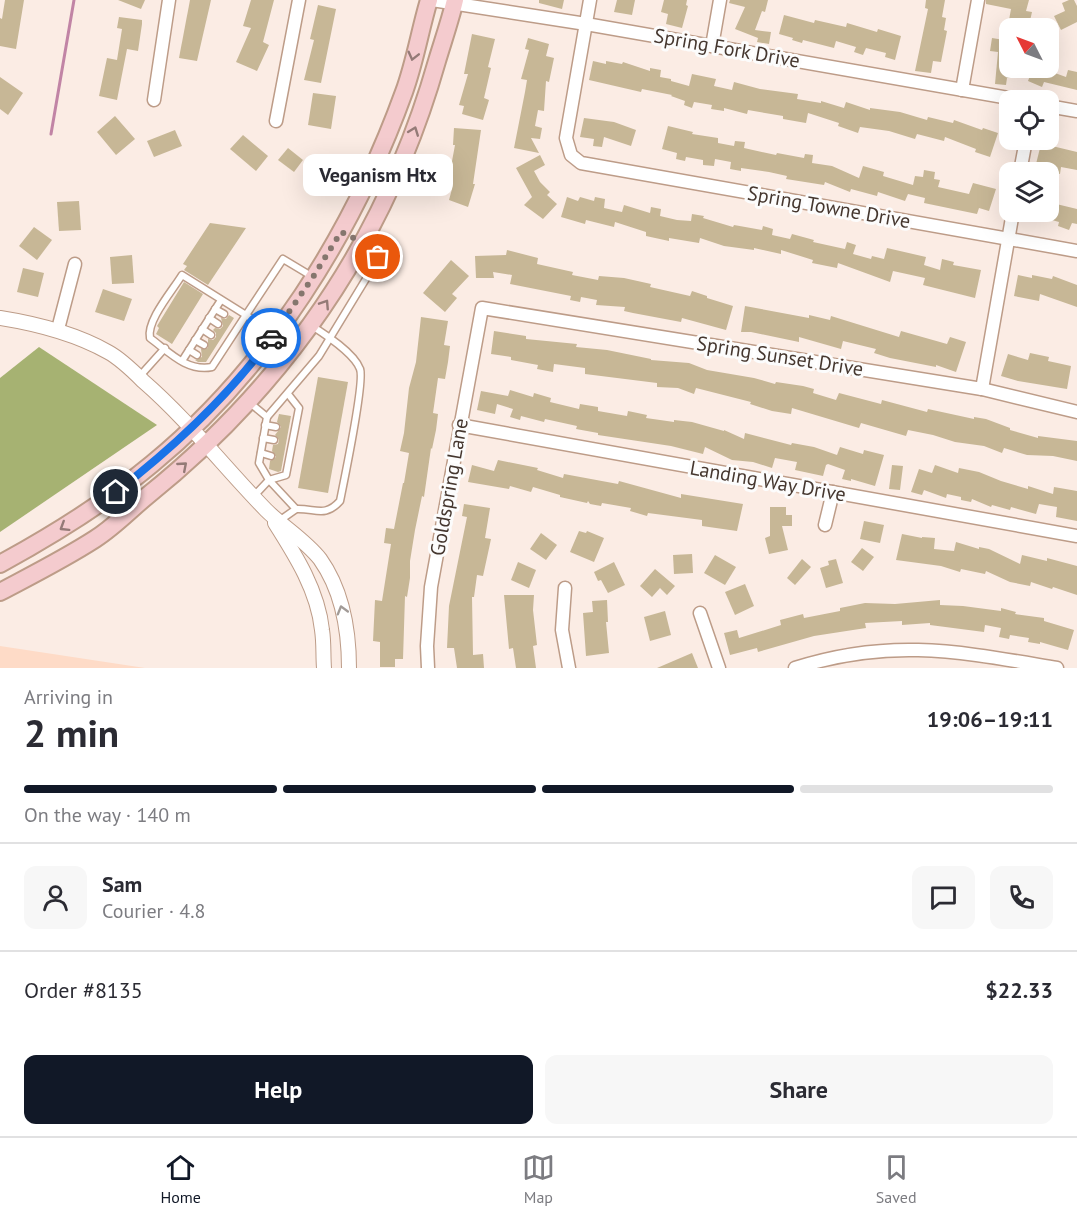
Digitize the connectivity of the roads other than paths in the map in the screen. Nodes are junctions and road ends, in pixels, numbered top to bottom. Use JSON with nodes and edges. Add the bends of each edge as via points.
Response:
{"nodes":[{"id":1,"x":169,"y":0,"type":"edge"},
{"id":2,"x":299,"y":0,"type":"edge"},
{"id":3,"x":431,"y":0,"type":"edge"},
{"id":4,"x":590,"y":0,"type":"edge"},
{"id":5,"x":720,"y":0,"type":"edge"},
{"id":6,"x":978,"y":0,"type":"edge"},
{"id":7,"x":454,"y":2,"type":"edge"},
{"id":8,"x":586,"y":24,"type":"junction"},
{"id":9,"x":712,"y":46,"type":"junction"},
{"id":10,"x":962,"y":90,"type":"junction"},
{"id":11,"x":999,"y":96,"type":"edge"},
{"id":12,"x":154,"y":100,"type":"dead end"},
{"id":13,"x":1059,"y":108,"type":"edge"},
{"id":14,"x":1077,"y":111,"type":"edge"},
{"id":15,"x":276,"y":121,"type":"dead end"},
{"id":16,"x":1011,"y":222,"type":"edge"},
{"id":17,"x":341,"y":232,"type":"junction"},
{"id":18,"x":1008,"y":239,"type":"junction"},
{"id":19,"x":363,"y":243,"type":"junction"},
{"id":20,"x":1077,"y":251,"type":"edge"},
{"id":21,"x":75,"y":264,"type":"dead end"},
{"id":22,"x":313,"y":277,"type":"junction"},
{"id":23,"x":221,"y":300,"type":"junction"},
{"id":24,"x":482,"y":308,"type":"joint"},
{"id":25,"x":215,"y":309,"type":"junction"},
{"id":26,"x":224,"y":315,"type":"dead end"},
{"id":27,"x":246,"y":315,"type":"junction"},
{"id":28,"x":0,"y":318,"type":"edge"},
{"id":29,"x":209,"y":318,"type":"junction"},
{"id":30,"x":233,"y":321,"type":"dead end"},
{"id":31,"x":218,"y":324,"type":"dead end"},
{"id":32,"x":240,"y":325,"type":"junction"},
{"id":33,"x":311,"y":325,"type":"junction"},
{"id":34,"x":58,"y":329,"type":"junction"},
{"id":35,"x":202,"y":329,"type":"junction"},
{"id":36,"x":211,"y":334,"type":"dead end"},
{"id":37,"x":274,"y":334,"type":"junction"},
{"id":38,"x":330,"y":339,"type":"junction"},
{"id":39,"x":195,"y":340,"type":"junction"},
{"id":40,"x":204,"y":345,"type":"dead end"},
{"id":41,"x":165,"y":348,"type":"junction"},
{"id":42,"x":189,"y":350,"type":"junction"},
{"id":43,"x":197,"y":355,"type":"dead end"},
{"id":44,"x":182,"y":361,"type":"junction"},
{"id":45,"x":139,"y":377,"type":"junction"},
{"id":46,"x":982,"y":389,"type":"junction"},
{"id":47,"x":288,"y":394,"type":"junction"},
{"id":48,"x":249,"y":401,"type":"junction"},
{"id":49,"x":1077,"y":412,"type":"edge"},
{"id":50,"x":267,"y":417,"type":"junction"},
{"id":51,"x":265,"y":425,"type":"junction"},
{"id":52,"x":459,"y":425,"type":"junction"},
{"id":53,"x":192,"y":427,"type":"junction"},
{"id":54,"x":276,"y":427,"type":"dead end"},
{"id":55,"x":263,"y":438,"type":"junction"},
{"id":56,"x":274,"y":440,"type":"dead end"},
{"id":57,"x":207,"y":445,"type":"junction"},
{"id":58,"x":261,"y":453,"type":"junction"},
{"id":59,"x":271,"y":456,"type":"dead end"},
{"id":60,"x":269,"y":480,"type":"junction"},
{"id":61,"x":833,"y":492,"type":"junction"},
{"id":62,"x":254,"y":496,"type":"junction"},
{"id":63,"x":296,"y":509,"type":"junction"},
{"id":64,"x":268,"y":511,"type":"junction"},
{"id":65,"x":279,"y":521,"type":"junction"},
{"id":66,"x":825,"y":525,"type":"dead end"},
{"id":67,"x":1077,"y":536,"type":"edge"},
{"id":68,"x":39,"y":543,"type":"junction"},
{"id":69,"x":0,"y":564,"type":"edge"},
{"id":70,"x":49,"y":567,"type":"junction"},
{"id":71,"x":565,"y":588,"type":"dead end"},
{"id":72,"x":0,"y":592,"type":"edge"},
{"id":73,"x":700,"y":613,"type":"dead end"},
{"id":74,"x":840,"y":662,"type":"edge"},
{"id":75,"x":324,"y":668,"type":"edge"},
{"id":76,"x":349,"y":668,"type":"edge"},
{"id":77,"x":428,"y":668,"type":"edge"},
{"id":78,"x":569,"y":668,"type":"edge"},
{"id":79,"x":719,"y":668,"type":"edge"},
{"id":80,"x":795,"y":668,"type":"edge"},
{"id":81,"x":1058,"y":668,"type":"edge"}],
"edges":[{"from":1,"to":12,"type":"street"},
{"from":2,"to":15,"type":"street"},
{"from":3,"to":7,"type":"street","name":"Spring Fork Drive"},
{"from":3,"to":17,"type":"main road","one_way":true,"via":[[405,90]]},
{"from":4,"to":8,"type":"street"},
{"from":5,"to":9,"type":"street"},
{"from":6,"to":10,"type":"street"},
{"from":7,"to":8,"type":"street","name":"Spring Fork Drive"},
{"from":19,"to":7,"type":"main road","one_way":true,"via":[[415,128]]},
{"from":8,"to":9,"type":"street","name":"Spring Fork Drive"},
{"from":8,"to":18,"type":"street","name":"Spring Towne Drive","via":[[566,138],[571,155],[581,163]]},
{"from":9,"to":10,"type":"street","name":"Spring Fork Drive"},
{"from":10,"to":11,"type":"street","name":"Spring Fork Drive"},
{"from":13,"to":14,"type":"street"},
{"from":16,"to":18,"type":"street"},
{"from":17,"to":19,"type":"main road"},
{"from":17,"to":22,"type":"main road"},
{"from":18,"to":20,"type":"street","name":"Spring Towne Drive"},
{"from":18,"to":46,"type":"street"},
{"from":33,"to":19,"type":"main road","one_way":true},
{"from":19,"to":38,"type":"lane","via":[[378,257]]},
{"from":21,"to":34,"type":"street"},
{"from":22,"to":27,"type":"lane","via":[[284,258]]},
{"from":22,"to":37,"type":"main road"},
{"from":23,"to":25,"type":"lane"},
{"from":23,"to":27,"type":"lane"},
{"from":23,"to":41,"type":"lane","via":[[182,275],[151,323],[150,338]]},
{"from":24,"to":46,"type":"street","name":"Spring Sunset Drive"},
{"from":24,"to":52,"type":"street","name":"Goldspring Lane"},
{"from":25,"to":26,"type":"lane"},
{"from":25,"to":29,"type":"lane"},
{"from":27,"to":32,"type":"lane"},
{"from":27,"to":37,"type":"lane"},
{"from":28,"to":34,"type":"street"},
{"from":29,"to":31,"type":"lane"},
{"from":29,"to":35,"type":"lane"},
{"from":30,"to":32,"type":"lane"},
{"from":32,"to":44,"type":"lane","via":[[202,369]]},
{"from":33,"to":38,"type":"lane"},
{"from":33,"to":48,"type":"main road"},
{"from":34,"to":45,"type":"street","via":[[110,353]]},
{"from":35,"to":36,"type":"lane"},
{"from":35,"to":39,"type":"lane"},
{"from":37,"to":53,"type":"main road"},
{"from":38,"to":47,"type":"lane"},
{"from":38,"to":63,"type":"lane","via":[[354,359],[362,375],[340,501],[333,510]]},
{"from":39,"to":40,"type":"lane"},
{"from":39,"to":42,"type":"lane"},
{"from":41,"to":44,"type":"lane"},
{"from":41,"to":45,"type":"lane"},
{"from":42,"to":43,"type":"lane"},
{"from":42,"to":44,"type":"lane"},
{"from":45,"to":53,"type":"street"},
{"from":46,"to":49,"type":"street","name":"Spring Sunset Drive"},
{"from":47,"to":50,"type":"lane"},
{"from":47,"to":60,"type":"lane","via":[[299,408],[291,430],[286,475]]},
{"from":48,"to":50,"type":"lane"},
{"from":48,"to":57,"type":"main road"},
{"from":50,"to":51,"type":"lane"},
{"from":51,"to":54,"type":"lane"},
{"from":51,"to":55,"type":"lane"},
{"from":52,"to":61,"type":"street","name":"Landing Way Drive"},
{"from":52,"to":77,"type":"street","name":"Goldspring Lane","via":[[431,587]]},
{"from":53,"to":57,"type":"street"},
{"from":53,"to":68,"type":"main road","one_way":true,"via":[[116,492]]},
{"from":55,"to":56,"type":"lane"},
{"from":55,"to":58,"type":"lane"},
{"from":57,"to":62,"type":"street"},
{"from":70,"to":57,"type":"main road","one_way":true,"via":[[97,538]]},
{"from":58,"to":59,"type":"lane"},
{"from":58,"to":60,"type":"lane","via":[[259,463]]},
{"from":60,"to":62,"type":"lane"},
{"from":60,"to":63,"type":"lane"},
{"from":61,"to":66,"type":"street"},
{"from":61,"to":67,"type":"street","name":"Landing Way Drive"},
{"from":62,"to":64,"type":"street"},
{"from":63,"to":65,"type":"lane"},
{"from":64,"to":65,"type":"street"},
{"from":64,"to":75,"type":"street","via":[[298,558],[315,595]]},
{"from":76,"to":65,"type":"street","one_way":true,"via":[[344,614],[334,586],[320,560]]},
{"from":68,"to":69,"type":"main road"},
{"from":68,"to":70,"type":"main road"},
{"from":70,"to":72,"type":"main road"},
{"from":71,"to":78,"type":"street","via":[[562,630]]},
{"from":73,"to":79,"type":"street"},
{"from":74,"to":80,"type":"street"},
{"from":74,"to":81,"type":"street","via":[[885,650],[927,649]]}]}
